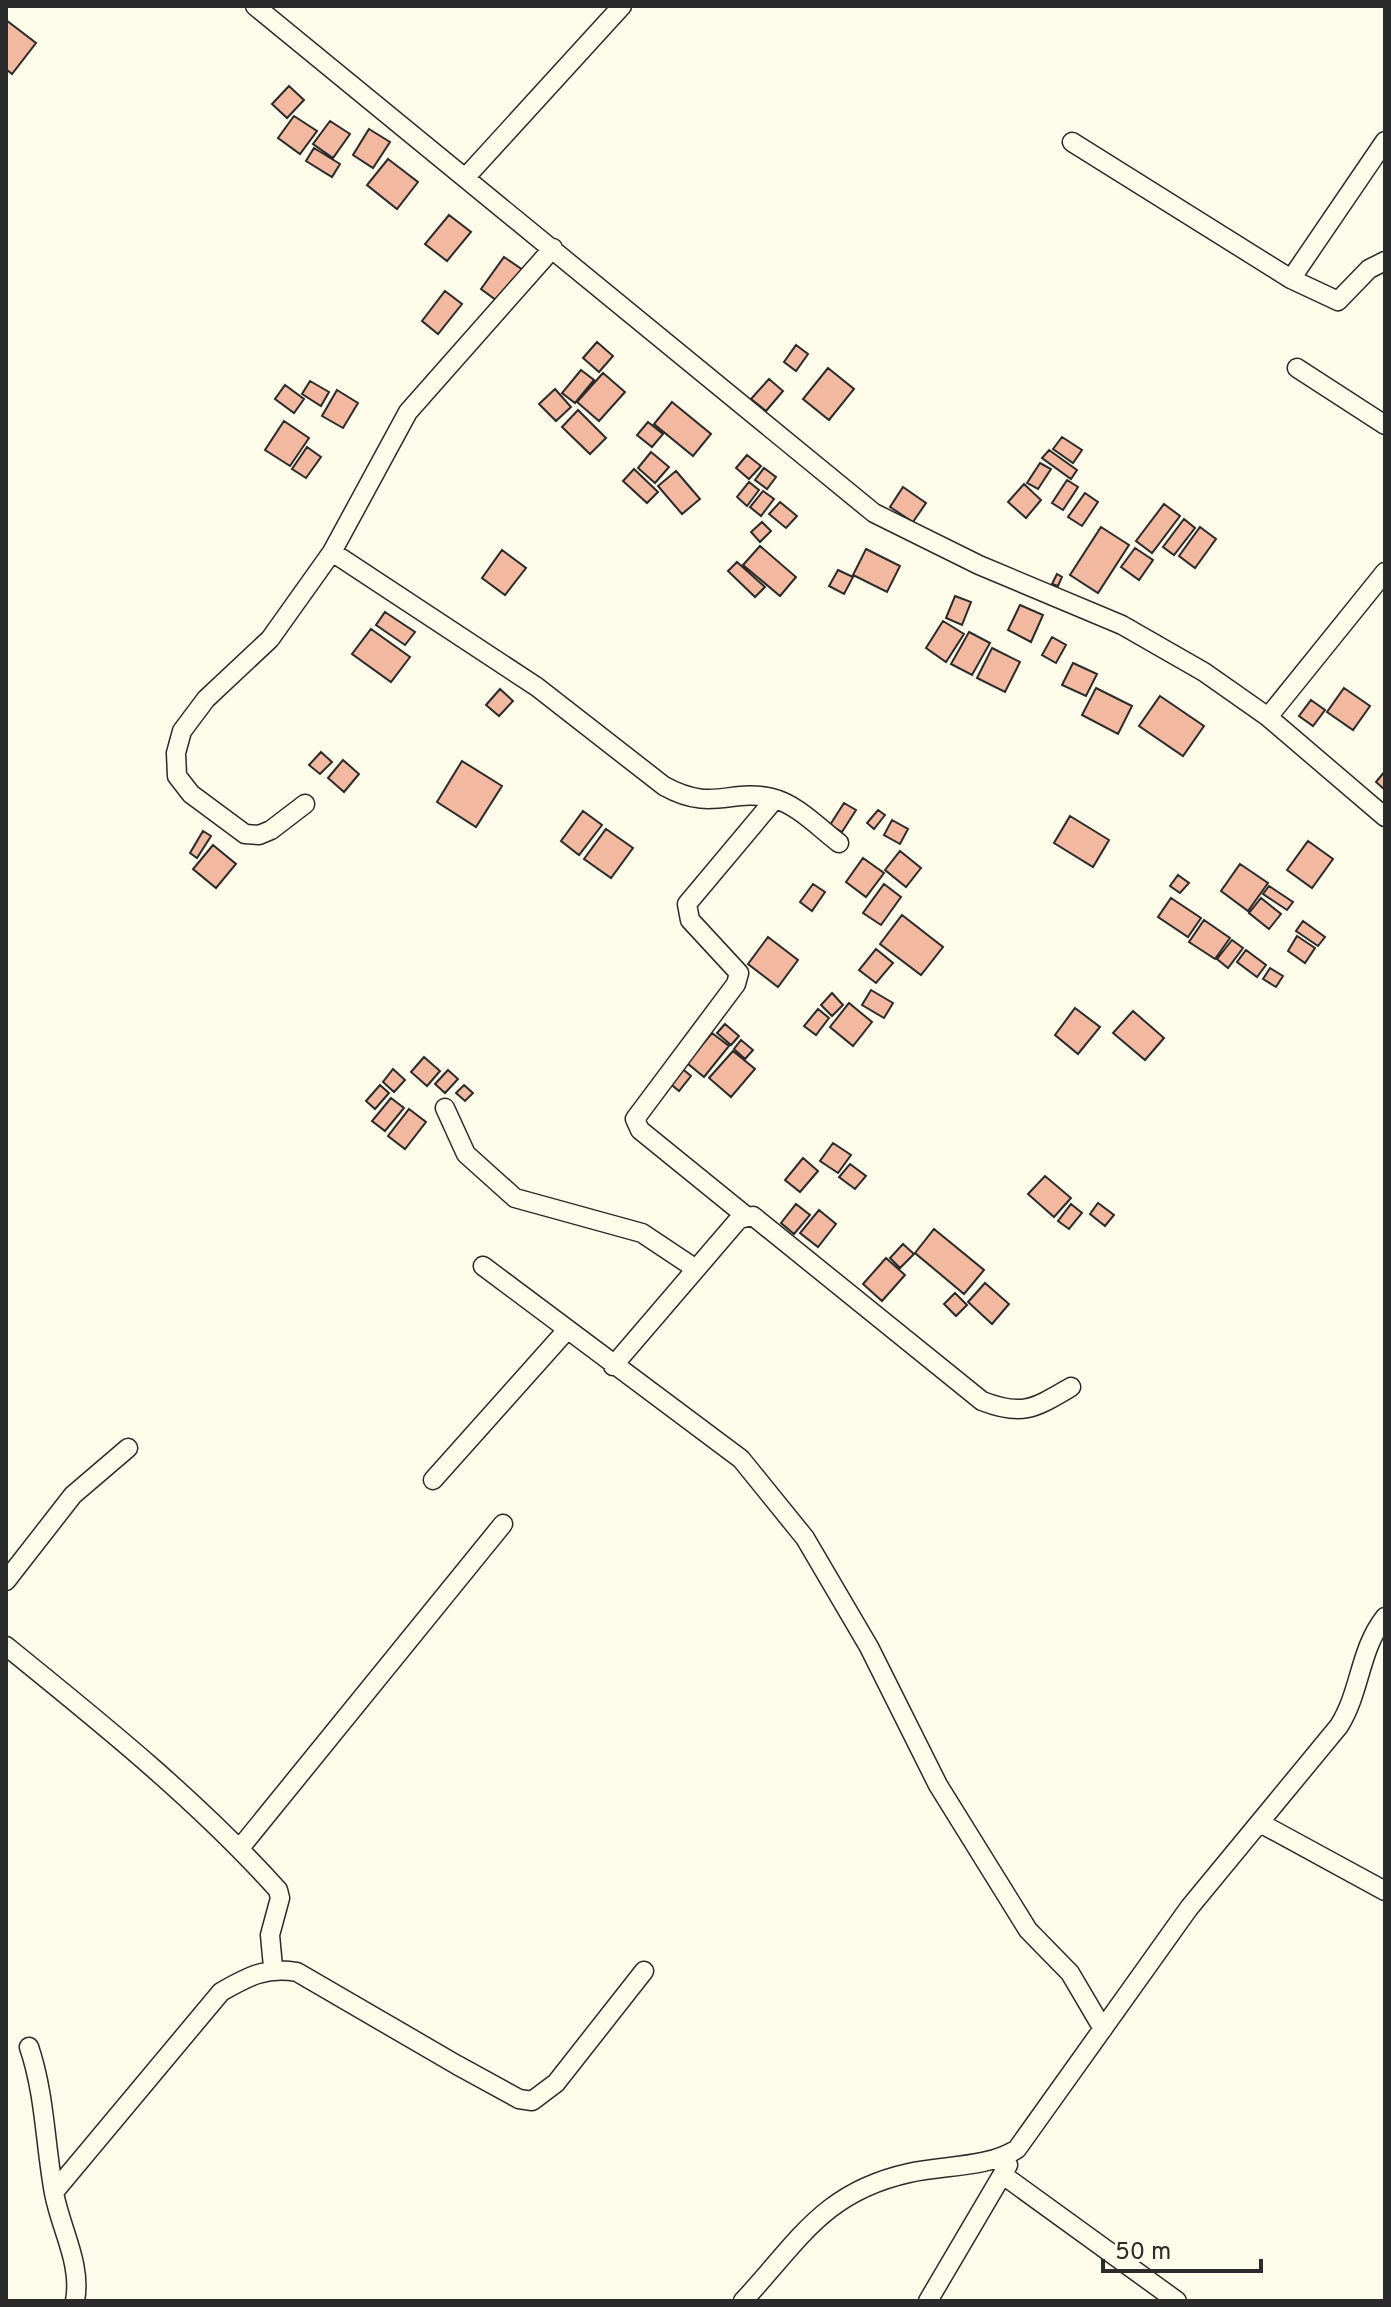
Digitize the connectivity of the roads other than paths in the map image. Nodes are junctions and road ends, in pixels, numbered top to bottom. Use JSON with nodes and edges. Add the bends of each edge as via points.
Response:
{"nodes":[{"id":1,"x":255,"y":6,"type":"edge"},
{"id":2,"x":622,"y":6,"type":"edge"},
{"id":3,"x":1385,"y":141,"type":"edge"},
{"id":4,"x":1072,"y":142,"type":"dead end"},
{"id":5,"x":465,"y":178,"type":"junction"},
{"id":6,"x":553,"y":248,"type":"junction"},
{"id":7,"x":1385,"y":261,"type":"edge"},
{"id":8,"x":1291,"y":279,"type":"junction"},
{"id":9,"x":1297,"y":368,"type":"dead end"},
{"id":10,"x":1385,"y":425,"type":"edge"},
{"id":11,"x":332,"y":552,"type":"junction"},
{"id":12,"x":1385,"y":572,"type":"edge"},
{"id":13,"x":1268,"y":717,"type":"junction"},
{"id":14,"x":775,"y":799,"type":"junction"},
{"id":15,"x":305,"y":804,"type":"dead end"},
{"id":16,"x":1385,"y":817,"type":"edge"},
{"id":17,"x":839,"y":843,"type":"dead end"},
{"id":18,"x":445,"y":1108,"type":"dead end"},
{"id":19,"x":746,"y":1216,"type":"junction"},
{"id":20,"x":483,"y":1266,"type":"dead end"},
{"id":21,"x":696,"y":1269,"type":"junction"},
{"id":22,"x":566,"y":1331,"type":"junction"},
{"id":23,"x":613,"y":1366,"type":"junction"},
{"id":24,"x":1071,"y":1387,"type":"dead end"},
{"id":25,"x":128,"y":1448,"type":"dead end"},
{"id":26,"x":433,"y":1480,"type":"dead end"},
{"id":27,"x":503,"y":1524,"type":"dead end"},
{"id":28,"x":6,"y":1581,"type":"edge"},
{"id":29,"x":1385,"y":1617,"type":"edge"},
{"id":30,"x":6,"y":1646,"type":"edge"},
{"id":31,"x":1262,"y":1824,"type":"junction"},
{"id":32,"x":240,"y":1848,"type":"junction"},
{"id":33,"x":1385,"y":1891,"type":"edge"},
{"id":34,"x":273,"y":1967,"type":"junction"},
{"id":35,"x":644,"y":1971,"type":"dead end"},
{"id":36,"x":1103,"y":2029,"type":"junction"},
{"id":37,"x":29,"y":2047,"type":"dead end"},
{"id":38,"x":1017,"y":2149,"type":"junction"},
{"id":39,"x":1003,"y":2175,"type":"junction"},
{"id":40,"x":54,"y":2192,"type":"junction"},
{"id":41,"x":75,"y":2301,"type":"edge"},
{"id":42,"x":743,"y":2301,"type":"edge"},
{"id":43,"x":928,"y":2301,"type":"edge"},
{"id":44,"x":1177,"y":2301,"type":"edge"}],
"edges":[{"from":1,"to":5,"type":"street"},
{"from":2,"to":5,"type":"street"},
{"from":3,"to":8,"type":"street"},
{"from":4,"to":8,"type":"street"},
{"from":5,"to":6,"type":"street"},
{"from":6,"to":11,"type":"street","via":[[408,412]]},
{"from":6,"to":13,"type":"street","via":[[874,513],[979,565],[1122,625],[1228,687]]},
{"from":7,"to":8,"type":"street","via":[[1369,269],[1338,301]]},
{"from":9,"to":10,"type":"street"},
{"from":11,"to":14,"type":"street","via":[[537,687],[664,786],[685,797],[712,801]]},
{"from":11,"to":15,"type":"street","via":[[270,639],[206,699],[182,731],[176,753],[177,776],[191,794],[245,834],[271,830]]},
{"from":12,"to":13,"type":"street"},
{"from":13,"to":16,"type":"street"},
{"from":14,"to":17,"type":"street"},
{"from":14,"to":19,"type":"street","via":[[687,904],[690,920],[739,973],[635,1119],[640,1130]]},
{"from":18,"to":21,"type":"street","via":[[466,1154],[515,1198],[642,1233]]},
{"from":19,"to":21,"type":"street"},
{"from":19,"to":24,"type":"street","via":[[758,1217],[982,1401],[1031,1410]]},
{"from":20,"to":22,"type":"street"},
{"from":21,"to":23,"type":"street"},
{"from":22,"to":23,"type":"street"},
{"from":22,"to":26,"type":"street"},
{"from":23,"to":36,"type":"street","via":[[741,1459],[805,1538],[869,1647],[938,1785],[1028,1930],[1070,1973]]},
{"from":25,"to":28,"type":"street","via":[[73,1495]]},
{"from":27,"to":32,"type":"street"},
{"from":29,"to":31,"type":"street","via":[[1367,1644],[1348,1712]]},
{"from":30,"to":32,"type":"street"},
{"from":31,"to":33,"type":"street"},
{"from":31,"to":36,"type":"street","via":[[1189,1908]]},
{"from":32,"to":34,"type":"street","via":[[278,1890],[270,1935]]},
{"from":34,"to":35,"type":"street","via":[[297,1972],[457,2065],[532,2101],[556,2083]]},
{"from":34,"to":40,"type":"street","via":[[221,1992]]},
{"from":36,"to":38,"type":"street"},
{"from":37,"to":40,"type":"street","via":[[39,2076]]},
{"from":38,"to":39,"type":"street"},
{"from":38,"to":42,"type":"street","via":[[991,2159],[908,2173],[850,2193],[808,2227]]},
{"from":39,"to":43,"type":"street"},
{"from":39,"to":44,"type":"street"},
{"from":40,"to":41,"type":"street","via":[[78,2272]]}]}
